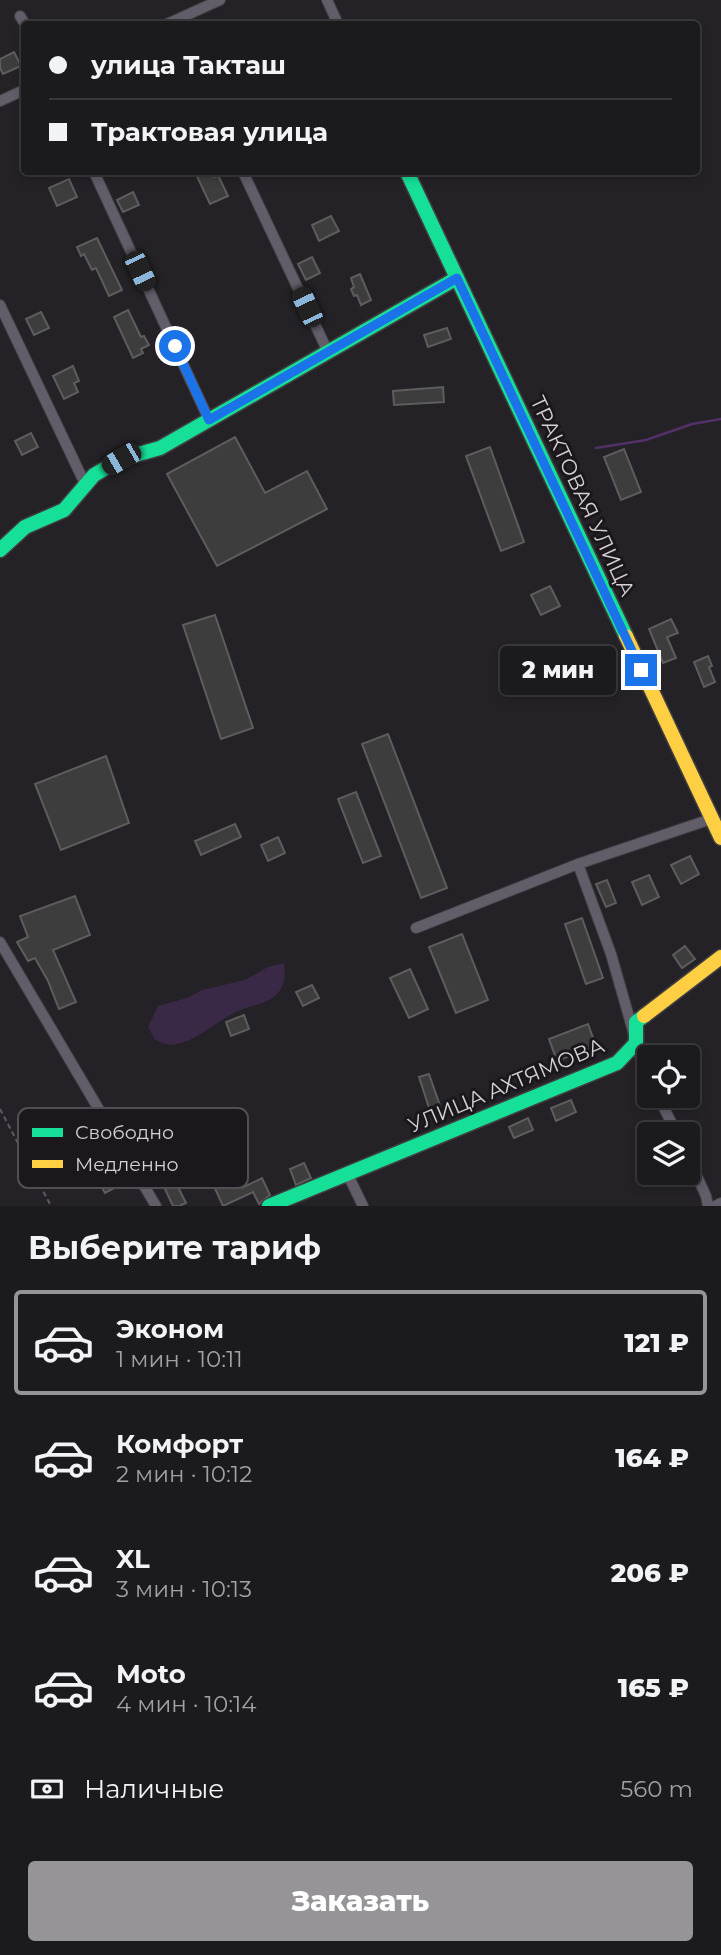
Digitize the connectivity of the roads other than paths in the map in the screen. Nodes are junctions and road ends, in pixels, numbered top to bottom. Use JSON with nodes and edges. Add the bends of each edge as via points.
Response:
{"nodes":[{"id":1,"x":220,"y":0,"type":"edge"},
{"id":2,"x":327,"y":0,"type":"edge"},
{"id":3,"x":177,"y":21,"type":"edge"},
{"id":4,"x":337,"y":21,"type":"edge"},
{"id":5,"x":21,"y":91,"type":"edge"},
{"id":6,"x":0,"y":101,"type":"edge"},
{"id":7,"x":95,"y":175,"type":"edge"},
{"id":8,"x":244,"y":175,"type":"edge"},
{"id":9,"x":408,"y":175,"type":"edge"},
{"id":10,"x":457,"y":278,"type":"junction"},
{"id":11,"x":0,"y":305,"type":"edge"},
{"id":12,"x":328,"y":352,"type":"junction"},
{"id":13,"x":209,"y":420,"type":"junction"},
{"id":14,"x":86,"y":486,"type":"junction"},
{"id":15,"x":0,"y":550,"type":"edge"},
{"id":16,"x":711,"y":819,"type":"junction"},
{"id":17,"x":721,"y":838,"type":"edge"},
{"id":18,"x":578,"y":864,"type":"junction"},
{"id":19,"x":416,"y":928,"type":"dead end"},
{"id":20,"x":0,"y":942,"type":"edge"},
{"id":21,"x":721,"y":957,"type":"edge"},
{"id":22,"x":636,"y":1043,"type":"junction"},
{"id":23,"x":98,"y":1108,"type":"edge"},
{"id":24,"x":347,"y":1173,"type":"junction"},
{"id":25,"x":700,"y":1183,"type":"edge"},
{"id":26,"x":145,"y":1188,"type":"edge"},
{"id":27,"x":721,"y":1203,"type":"edge"},
{"id":28,"x":156,"y":1206,"type":"edge"},
{"id":29,"x":269,"y":1206,"type":"edge"},
{"id":30,"x":363,"y":1206,"type":"edge"},
{"id":31,"x":708,"y":1206,"type":"edge"},
{"id":32,"x":715,"y":1206,"type":"edge"}],
"edges":[{"from":1,"to":3,"type":"street"},
{"from":2,"to":4,"type":"street"},
{"from":5,"to":6,"type":"street"},
{"from":7,"to":13,"type":"street"},
{"from":8,"to":12,"type":"street"},
{"from":9,"to":10,"type":"street","name":"ТРАКТОВАЯ УЛИЦА"},
{"from":10,"to":12,"type":"street"},
{"from":10,"to":16,"type":"street","name":"ТРАКТОВАЯ УЛИЦА"},
{"from":11,"to":14,"type":"street"},
{"from":12,"to":13,"type":"street"},
{"from":13,"to":14,"type":"street","via":[[160,448],[121,459],[94,475]]},
{"from":14,"to":15,"type":"street","via":[[64,510],[25,527]]},
{"from":16,"to":17,"type":"street","name":"ТРАКТОВАЯ УЛИЦА"},
{"from":16,"to":18,"type":"street"},
{"from":18,"to":19,"type":"street"},
{"from":18,"to":22,"type":"street","via":[[611,954]]},
{"from":20,"to":23,"type":"street"},
{"from":21,"to":22,"type":"street","name":"УЛИЦА АХТЯМОВА","via":[[636,1022]]},
{"from":22,"to":24,"type":"street","name":"УЛИЦА АХТЯМОВА","via":[[617,1063]]},
{"from":24,"to":29,"type":"street","name":"УЛИЦА АХТЯМОВА"},
{"from":24,"to":30,"type":"street"},
{"from":25,"to":31,"type":"street"},
{"from":26,"to":28,"type":"street"},
{"from":27,"to":32,"type":"street"}]}
